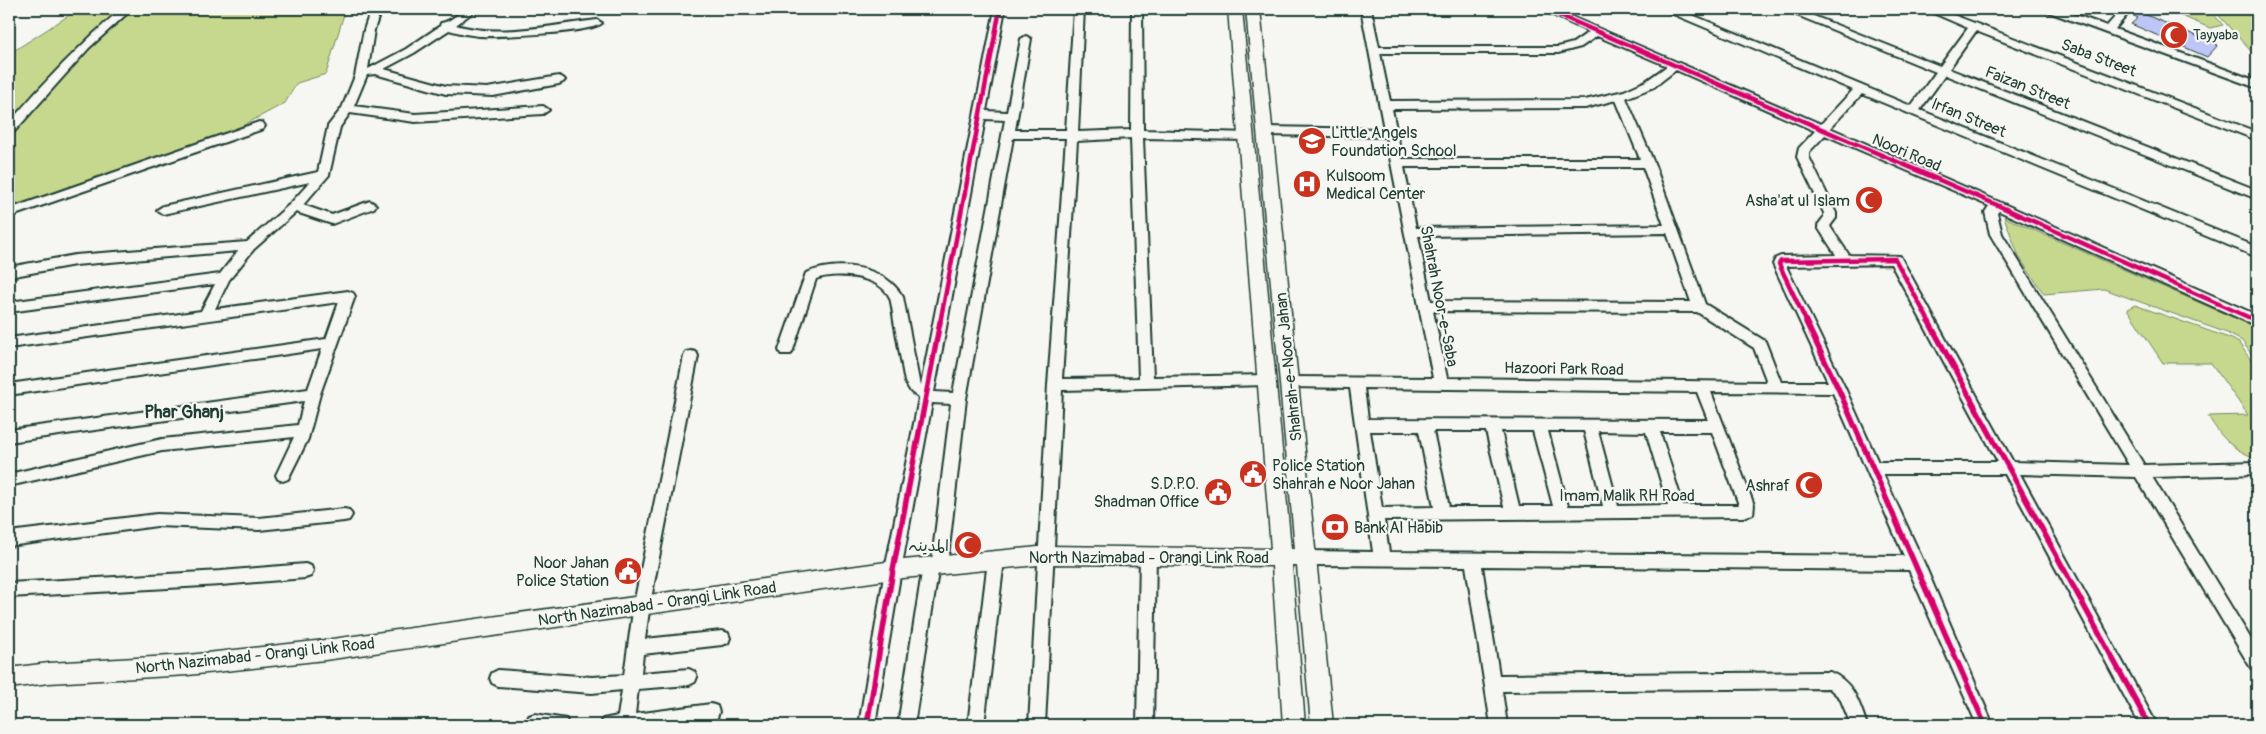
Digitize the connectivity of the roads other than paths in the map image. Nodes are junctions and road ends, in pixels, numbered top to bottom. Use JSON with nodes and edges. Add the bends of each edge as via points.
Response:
{"nodes":[{"id":1,"x":127,"y":9,"type":"edge"},
{"id":2,"x":376,"y":9,"type":"edge"},
{"id":3,"x":472,"y":9,"type":"edge"},
{"id":4,"x":1000,"y":9,"type":"edge"},
{"id":5,"x":1079,"y":9,"type":"edge"},
{"id":6,"x":1137,"y":9,"type":"edge"},
{"id":7,"x":1235,"y":9,"type":"edge"},
{"id":8,"x":1253,"y":9,"type":"edge"},
{"id":9,"x":1366,"y":9,"type":"edge"},
{"id":10,"x":1545,"y":9,"type":"edge"},
{"id":11,"x":1670,"y":9,"type":"edge"},
{"id":12,"x":1787,"y":9,"type":"edge"},
{"id":13,"x":1804,"y":9,"type":"edge"},
{"id":14,"x":1929,"y":9,"type":"edge"},
{"id":15,"x":2050,"y":9,"type":"edge"},
{"id":16,"x":2127,"y":9,"type":"edge"},
{"id":17,"x":597,"y":23,"type":"dead end"},
{"id":18,"x":445,"y":26,"type":"junction"},
{"id":19,"x":1974,"y":27,"type":"junction"},
{"id":20,"x":2109,"y":30,"type":"junction"},
{"id":21,"x":1597,"y":31,"type":"junction"},
{"id":22,"x":1026,"y":39,"type":"dead end"},
{"id":23,"x":1374,"y":50,"type":"junction"},
{"id":24,"x":1676,"y":65,"type":"junction"},
{"id":25,"x":1944,"y":67,"type":"junction"},
{"id":26,"x":374,"y":70,"type":"junction"},
{"id":27,"x":360,"y":76,"type":"junction"},
{"id":28,"x":559,"y":80,"type":"dead end"},
{"id":29,"x":2257,"y":85,"type":"edge"},
{"id":30,"x":1860,"y":89,"type":"junction"},
{"id":31,"x":1620,"y":96,"type":"junction"},
{"id":32,"x":1386,"y":106,"type":"junction"},
{"id":33,"x":346,"y":109,"type":"junction"},
{"id":34,"x":543,"y":110,"type":"dead end"},
{"id":35,"x":1912,"y":111,"type":"junction"},
{"id":36,"x":978,"y":115,"type":"junction"},
{"id":37,"x":1012,"y":116,"type":"junction"},
{"id":38,"x":259,"y":126,"type":"dead end"},
{"id":39,"x":1822,"y":129,"type":"junction"},
{"id":40,"x":9,"y":130,"type":"edge"},
{"id":41,"x":1265,"y":131,"type":"junction"},
{"id":42,"x":1391,"y":133,"type":"junction"},
{"id":43,"x":1009,"y":134,"type":"junction"},
{"id":44,"x":1137,"y":134,"type":"junction"},
{"id":45,"x":1073,"y":135,"type":"junction"},
{"id":46,"x":1246,"y":136,"type":"junction"},
{"id":47,"x":2257,"y":136,"type":"edge"},
{"id":48,"x":1397,"y":163,"type":"junction"},
{"id":49,"x":1648,"y":163,"type":"junction"},
{"id":50,"x":323,"y":175,"type":"junction"},
{"id":51,"x":2257,"y":188,"type":"edge"},
{"id":52,"x":2257,"y":196,"type":"edge"},
{"id":53,"x":370,"y":205,"type":"dead end"},
{"id":54,"x":1997,"y":205,"type":"junction"},
{"id":55,"x":294,"y":207,"type":"junction"},
{"id":56,"x":163,"y":210,"type":"dead end"},
{"id":57,"x":9,"y":213,"type":"edge"},
{"id":58,"x":1672,"y":229,"type":"junction"},
{"id":59,"x":1411,"y":232,"type":"junction"},
{"id":60,"x":250,"y":246,"type":"junction"},
{"id":61,"x":2257,"y":252,"type":"edge"},
{"id":62,"x":1256,"y":257,"type":"junction"},
{"id":63,"x":1278,"y":257,"type":"junction"},
{"id":64,"x":1845,"y":259,"type":"junction"},
{"id":65,"x":9,"y":272,"type":"edge"},
{"id":66,"x":224,"y":278,"type":"junction"},
{"id":67,"x":1427,"y":306,"type":"junction"},
{"id":68,"x":9,"y":307,"type":"edge"},
{"id":69,"x":1699,"y":307,"type":"junction"},
{"id":70,"x":206,"y":315,"type":"junction"},
{"id":71,"x":2257,"y":321,"type":"edge"},
{"id":72,"x":9,"y":343,"type":"edge"},
{"id":73,"x":331,"y":343,"type":"junction"},
{"id":74,"x":786,"y":350,"type":"dead end"},
{"id":75,"x":691,"y":356,"type":"dead end"},
{"id":76,"x":1268,"y":380,"type":"junction"},
{"id":77,"x":1146,"y":381,"type":"junction"},
{"id":78,"x":1290,"y":382,"type":"junction"},
{"id":79,"x":1356,"y":384,"type":"junction"},
{"id":80,"x":1441,"y":384,"type":"junction"},
{"id":81,"x":1055,"y":385,"type":"junction"},
{"id":82,"x":1702,"y":387,"type":"junction"},
{"id":83,"x":1776,"y":388,"type":"junction"},
{"id":84,"x":1838,"y":388,"type":"junction"},
{"id":85,"x":9,"y":390,"type":"edge"},
{"id":86,"x":313,"y":394,"type":"junction"},
{"id":87,"x":925,"y":397,"type":"junction"},
{"id":88,"x":959,"y":400,"type":"junction"},
{"id":89,"x":1362,"y":425,"type":"junction"},
{"id":90,"x":1425,"y":425,"type":"junction"},
{"id":91,"x":1492,"y":425,"type":"junction"},
{"id":92,"x":1539,"y":425,"type":"junction"},
{"id":93,"x":1589,"y":426,"type":"junction"},
{"id":94,"x":1651,"y":426,"type":"junction"},
{"id":95,"x":1715,"y":426,"type":"junction"},
{"id":96,"x":302,"y":430,"type":"junction"},
{"id":97,"x":9,"y":436,"type":"edge"},
{"id":98,"x":1873,"y":468,"type":"junction"},
{"id":99,"x":2009,"y":468,"type":"junction"},
{"id":100,"x":2257,"y":468,"type":"edge"},
{"id":101,"x":2139,"y":471,"type":"junction"},
{"id":102,"x":283,"y":475,"type":"dead end"},
{"id":103,"x":9,"y":480,"type":"edge"},
{"id":104,"x":1562,"y":512,"type":"junction"},
{"id":105,"x":1612,"y":512,"type":"junction"},
{"id":106,"x":1678,"y":512,"type":"junction"},
{"id":107,"x":1443,"y":513,"type":"junction"},
{"id":108,"x":1513,"y":513,"type":"junction"},
{"id":109,"x":1375,"y":514,"type":"junction"},
{"id":110,"x":344,"y":515,"type":"dead end"},
{"id":111,"x":9,"y":539,"type":"edge"},
{"id":112,"x":1048,"y":555,"type":"junction"},
{"id":113,"x":1148,"y":556,"type":"junction"},
{"id":114,"x":1282,"y":557,"type":"junction"},
{"id":115,"x":1306,"y":558,"type":"junction"},
{"id":116,"x":1382,"y":558,"type":"junction"},
{"id":117,"x":996,"y":560,"type":"junction"},
{"id":118,"x":1473,"y":561,"type":"junction"},
{"id":119,"x":1916,"y":564,"type":"junction"},
{"id":120,"x":935,"y":566,"type":"junction"},
{"id":121,"x":305,"y":570,"type":"dead end"},
{"id":122,"x":893,"y":570,"type":"junction"},
{"id":123,"x":9,"y":590,"type":"edge"},
{"id":124,"x":642,"y":604,"type":"junction"},
{"id":125,"x":722,"y":638,"type":"dead end"},
{"id":126,"x":636,"y":647,"type":"junction"},
{"id":127,"x":2257,"y":663,"type":"edge"},
{"id":128,"x":689,"y":677,"type":"dead end"},
{"id":129,"x":9,"y":678,"type":"edge"},
{"id":130,"x":498,"y":678,"type":"dead end"},
{"id":131,"x":631,"y":680,"type":"junction"},
{"id":132,"x":1492,"y":683,"type":"junction"},
{"id":133,"x":711,"y":712,"type":"dead end"},
{"id":134,"x":536,"y":722,"type":"dead end"},
{"id":135,"x":560,"y":725,"type":"edge"},
{"id":136,"x":620,"y":725,"type":"edge"},
{"id":137,"x":868,"y":725,"type":"edge"},
{"id":138,"x":906,"y":725,"type":"edge"},
{"id":139,"x":976,"y":725,"type":"edge"},
{"id":140,"x":1037,"y":725,"type":"edge"},
{"id":141,"x":1145,"y":725,"type":"edge"},
{"id":142,"x":1294,"y":725,"type":"edge"},
{"id":143,"x":1322,"y":725,"type":"edge"},
{"id":144,"x":1499,"y":725,"type":"edge"},
{"id":145,"x":1859,"y":725,"type":"edge"},
{"id":146,"x":1984,"y":725,"type":"edge"},
{"id":147,"x":2149,"y":725,"type":"edge"}],
"edges":[{"from":1,"to":40,"type":"street","via":[[85,46]]},
{"from":2,"to":27,"type":"street"},
{"from":3,"to":18,"type":"street"},
{"from":4,"to":36,"type":"street"},
{"from":5,"to":45,"type":"street"},
{"from":6,"to":44,"type":"street"},
{"from":7,"to":46,"type":"main road","name":"Shahrah-e-Noor Jahan"},
{"from":8,"to":41,"type":"main road","name":"Shahrah-e-Noor Jahan"},
{"from":9,"to":23,"type":"street","name":"Shahrah Noor-e-Saba"},
{"from":10,"to":21,"type":"street","name":"Noori Road"},
{"from":11,"to":30,"type":"street","name":"Irfan Street"},
{"from":12,"to":25,"type":"street","name":"Faizan Street"},
{"from":13,"to":25,"type":"street","name":"Faizan Street"},
{"from":14,"to":19,"type":"street","name":"Saba Street"},
{"from":15,"to":20,"type":"street"},
{"from":16,"to":20,"type":"street"},
{"from":17,"to":18,"type":"street","via":[[499,33],[466,32]]},
{"from":18,"to":26,"type":"street","via":[[410,51]]},
{"from":19,"to":25,"type":"street"},
{"from":19,"to":47,"type":"street","name":"Saba Street"},
{"from":20,"to":29,"type":"street"},
{"from":21,"to":23,"type":"street","via":[[1578,44],[1558,50]]},
{"from":21,"to":24,"type":"street","name":"Noori Road"},
{"from":22,"to":37,"type":"street"},
{"from":23,"to":32,"type":"street","name":"Shahrah Noor-e-Saba"},
{"from":24,"to":31,"type":"street","via":[[1650,84]]},
{"from":24,"to":39,"type":"street","name":"Noori Road"},
{"from":25,"to":35,"type":"street"},
{"from":25,"to":51,"type":"street","name":"Faizan Street"},
{"from":25,"to":52,"type":"street","name":"Faizan Street"},
{"from":26,"to":27,"type":"street"},
{"from":26,"to":28,"type":"street","via":[[446,90],[477,92]]},
{"from":27,"to":33,"type":"street"},
{"from":30,"to":35,"type":"street","name":"Irfan Street"},
{"from":30,"to":39,"type":"street"},
{"from":31,"to":32,"type":"street","via":[[1585,104]]},
{"from":31,"to":49,"type":"street"},
{"from":32,"to":42,"type":"street","name":"Shahrah Noor-e-Saba"},
{"from":33,"to":34,"type":"street","via":[[415,118]]},
{"from":33,"to":50,"type":"street","via":[[334,126]]},
{"from":35,"to":61,"type":"street","name":"Irfan Street"},
{"from":36,"to":37,"type":"street"},
{"from":36,"to":87,"type":"street"},
{"from":37,"to":43,"type":"street"},
{"from":38,"to":57,"type":"street"},
{"from":39,"to":54,"type":"street","name":"Noori Road"},
{"from":39,"to":64,"type":"street","via":[[1803,151],[1803,157],[1830,213],[1825,229]]},
{"from":41,"to":42,"type":"street"},
{"from":41,"to":63,"type":"main road","name":"Shahrah-e-Noor Jahan"},
{"from":42,"to":48,"type":"street","name":"Shahrah Noor-e-Saba"},
{"from":43,"to":45,"type":"street"},
{"from":43,"to":88,"type":"street"},
{"from":44,"to":45,"type":"street"},
{"from":44,"to":46,"type":"street"},
{"from":44,"to":77,"type":"street"},
{"from":45,"to":81,"type":"street"},
{"from":46,"to":62,"type":"main road","name":"Shahrah-e-Noor Jahan"},
{"from":48,"to":49,"type":"street"},
{"from":48,"to":59,"type":"street","name":"Shahrah Noor-e-Saba"},
{"from":49,"to":58,"type":"street"},
{"from":50,"to":55,"type":"street"},
{"from":50,"to":56,"type":"street"},
{"from":53,"to":55,"type":"street","via":[[332,220]]},
{"from":54,"to":71,"type":"street","name":"Noori Road"},
{"from":54,"to":101,"type":"street","via":[[1991,212],[1996,234]]},
{"from":55,"to":60,"type":"street"},
{"from":58,"to":59,"type":"street"},
{"from":58,"to":69,"type":"street"},
{"from":59,"to":67,"type":"street","name":"Shahrah Noor-e-Saba"},
{"from":60,"to":65,"type":"street","via":[[75,260]]},
{"from":60,"to":66,"type":"street"},
{"from":62,"to":63,"type":"main road"},
{"from":62,"to":76,"type":"main road","name":"Shahrah-e-Noor Jahan"},
{"from":63,"to":78,"type":"main road","name":"Shahrah-e-Noor Jahan"},
{"from":64,"to":84,"type":"street","via":[[1786,260],[1779,264]]},
{"from":64,"to":99,"type":"street","via":[[1895,259]]},
{"from":66,"to":68,"type":"street"},
{"from":66,"to":70,"type":"street"},
{"from":67,"to":69,"type":"street"},
{"from":67,"to":80,"type":"street","name":"Shahrah Noor-e-Saba"},
{"from":69,"to":83,"type":"street","via":[[1760,345]]},
{"from":70,"to":72,"type":"street"},
{"from":70,"to":73,"type":"street","via":[[348,296]]},
{"from":73,"to":85,"type":"street"},
{"from":73,"to":86,"type":"street"},
{"from":74,"to":87,"type":"street","via":[[811,276],[832,270],[866,275],[893,290],[912,382]]},
{"from":75,"to":124,"type":"street"},
{"from":76,"to":77,"type":"street"},
{"from":76,"to":114,"type":"main road","name":"Shahrah-e-Noor Jahan"},
{"from":77,"to":81,"type":"street"},
{"from":78,"to":79,"type":"street","name":"Hazoori Park Road"},
{"from":78,"to":115,"type":"main road","name":"Shahrah-e-Noor Jahan"},
{"from":79,"to":80,"type":"street","name":"Hazoori Park Road"},
{"from":79,"to":89,"type":"street"},
{"from":80,"to":82,"type":"street","name":"Hazoori Park Road"},
{"from":81,"to":112,"type":"street"},
{"from":82,"to":83,"type":"street","name":"Hazoori Park Road"},
{"from":82,"to":95,"type":"street","name":"Imam Malik RH Road"},
{"from":83,"to":84,"type":"street","name":"Hazoori Park Road"},
{"from":84,"to":98,"type":"street"},
{"from":86,"to":96,"type":"street"},
{"from":86,"to":97,"type":"street"},
{"from":87,"to":88,"type":"street"},
{"from":87,"to":122,"type":"street"},
{"from":88,"to":120,"type":"street"},
{"from":89,"to":90,"type":"street"},
{"from":89,"to":109,"type":"street"},
{"from":90,"to":91,"type":"street"},
{"from":90,"to":107,"type":"street"},
{"from":91,"to":92,"type":"street"},
{"from":91,"to":108,"type":"street"},
{"from":92,"to":93,"type":"street"},
{"from":92,"to":104,"type":"street"},
{"from":93,"to":94,"type":"street"},
{"from":93,"to":105,"type":"street"},
{"from":94,"to":95,"type":"street"},
{"from":94,"to":106,"type":"street"},
{"from":95,"to":106,"type":"street","name":"Imam Malik RH Road","via":[[1748,509]]},
{"from":96,"to":102,"type":"street","via":[[301,439]]},
{"from":96,"to":103,"type":"street","via":[[162,446]]},
{"from":98,"to":99,"type":"street"},
{"from":98,"to":119,"type":"street"},
{"from":99,"to":101,"type":"street"},
{"from":99,"to":147,"type":"street"},
{"from":100,"to":101,"type":"street"},
{"from":101,"to":127,"type":"street"},
{"from":104,"to":105,"type":"street","name":"Imam Malik RH Road"},
{"from":104,"to":108,"type":"street","name":"Imam Malik RH Road"},
{"from":105,"to":106,"type":"street","name":"Imam Malik RH Road"},
{"from":107,"to":108,"type":"street","name":"Imam Malik RH Road"},
{"from":107,"to":109,"type":"street","name":"Imam Malik RH Road"},
{"from":109,"to":116,"type":"street"},
{"from":110,"to":111,"type":"street","via":[[259,524],[157,520]]},
{"from":112,"to":113,"type":"main road","name":"North Nazimabad - Orangi Link Road"},
{"from":112,"to":117,"type":"main road","name":"North Nazimabad - Orangi Link Road"},
{"from":112,"to":140,"type":"street"},
{"from":113,"to":114,"type":"main road","name":"North Nazimabad - Orangi Link Road"},
{"from":113,"to":141,"type":"street"},
{"from":114,"to":115,"type":"main road","name":"North Nazimabad - Orangi Link Road"},
{"from":114,"to":142,"type":"main road","name":"Shahrah-e-Noor Jahan"},
{"from":115,"to":116,"type":"street"},
{"from":115,"to":143,"type":"main road","name":"Shahrah-e-Noor Jahan"},
{"from":116,"to":118,"type":"street"},
{"from":117,"to":120,"type":"main road","name":"North Nazimabad - Orangi Link Road"},
{"from":117,"to":139,"type":"street"},
{"from":118,"to":119,"type":"street"},
{"from":118,"to":132,"type":"street"},
{"from":119,"to":146,"type":"street"},
{"from":120,"to":122,"type":"main road","name":"North Nazimabad - Orangi Link Road"},
{"from":120,"to":138,"type":"street"},
{"from":121,"to":123,"type":"street"},
{"from":122,"to":124,"type":"main road","name":"North Nazimabad - Orangi Link Road"},
{"from":122,"to":137,"type":"street"},
{"from":124,"to":126,"type":"street"},
{"from":124,"to":129,"type":"main road","name":"North Nazimabad - Orangi Link Road","via":[[325,650]]},
{"from":125,"to":126,"type":"street"},
{"from":126,"to":131,"type":"street"},
{"from":128,"to":131,"type":"street"},
{"from":130,"to":131,"type":"street","via":[[592,684]]},
{"from":131,"to":136,"type":"street"},
{"from":132,"to":144,"type":"street"},
{"from":132,"to":145,"type":"street","via":[[1830,680],[1840,684],[1846,693]]},
{"from":133,"to":136,"type":"street"},
{"from":134,"to":135,"type":"street"}]}
